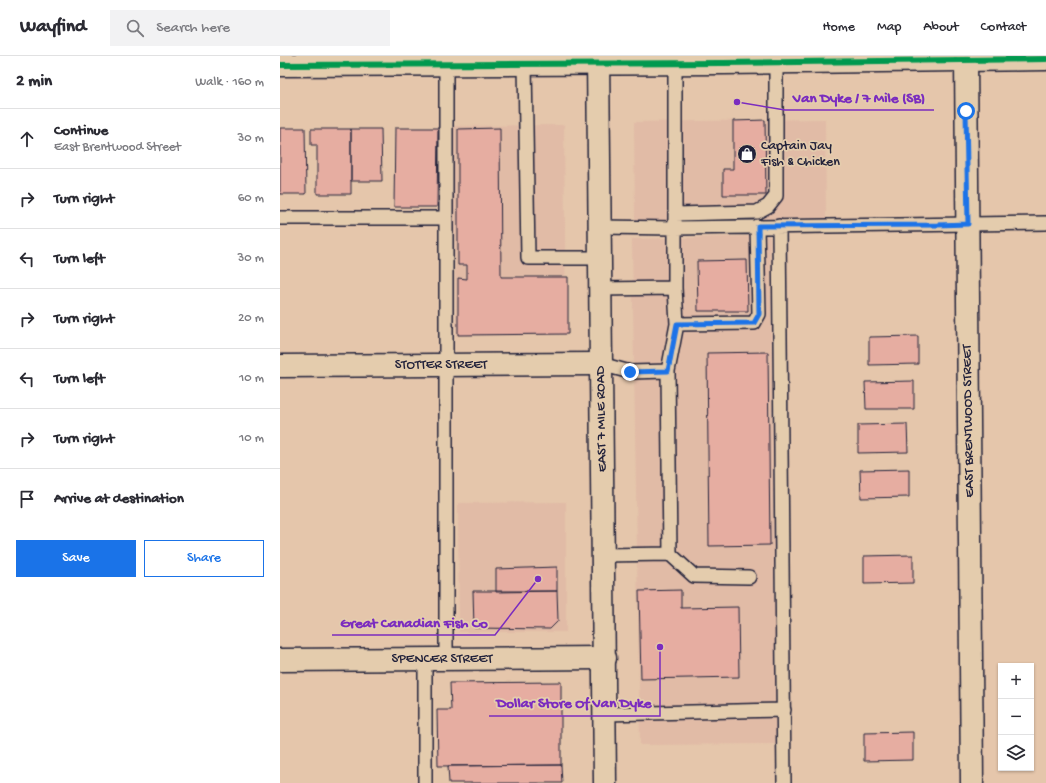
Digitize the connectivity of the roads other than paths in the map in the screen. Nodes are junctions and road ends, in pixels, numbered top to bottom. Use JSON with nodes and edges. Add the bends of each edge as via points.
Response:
{"nodes":[{"id":1,"x":900,"y":58,"type":"edge"},
{"id":2,"x":966,"y":59,"type":"junction"},
{"id":3,"x":1046,"y":59,"type":"edge"},
{"id":4,"x":598,"y":60,"type":"edge"},
{"id":5,"x":723,"y":60,"type":"edge"},
{"id":6,"x":454,"y":61,"type":"edge"},
{"id":7,"x":675,"y":63,"type":"junction"},
{"id":8,"x":776,"y":63,"type":"junction"},
{"id":9,"x":525,"y":64,"type":"junction"},
{"id":10,"x":280,"y":65,"type":"edge"},
{"id":11,"x":675,"y":214,"type":"junction"},
{"id":12,"x":280,"y":218,"type":"edge"},
{"id":13,"x":446,"y":218,"type":"junction"},
{"id":14,"x":968,"y":224,"type":"junction"},
{"id":15,"x":1046,"y":224,"type":"edge"},
{"id":16,"x":600,"y":226,"type":"junction"},
{"id":17,"x":758,"y":226,"type":"junction"},
{"id":18,"x":779,"y":226,"type":"junction"},
{"id":19,"x":675,"y":228,"type":"junction"},
{"id":20,"x":600,"y":258,"type":"junction"},
{"id":21,"x":675,"y":288,"type":"junction"},
{"id":22,"x":600,"y":290,"type":"junction"},
{"id":23,"x":677,"y":324,"type":"junction"},
{"id":24,"x":601,"y":364,"type":"junction"},
{"id":25,"x":445,"y":365,"type":"junction"},
{"id":26,"x":280,"y":366,"type":"edge"},
{"id":27,"x":668,"y":371,"type":"junction"},
{"id":28,"x":670,"y":554,"type":"junction"},
{"id":29,"x":603,"y":555,"type":"junction"},
{"id":30,"x":749,"y":577,"type":"dead end"},
{"id":31,"x":605,"y":658,"type":"junction"},
{"id":32,"x":425,"y":659,"type":"junction"},
{"id":33,"x":446,"y":659,"type":"junction"},
{"id":34,"x":280,"y":660,"type":"edge"},
{"id":35,"x":784,"y":710,"type":"junction"},
{"id":36,"x":605,"y":714,"type":"junction"},
{"id":37,"x":425,"y":783,"type":"edge"},
{"id":38,"x":606,"y":783,"type":"edge"},
{"id":39,"x":784,"y":783,"type":"edge"},
{"id":40,"x":972,"y":783,"type":"edge"}],
"edges":[{"from":1,"to":2,"type":"street"},
{"from":1,"to":8,"type":"street"},
{"from":2,"to":3,"type":"street"},
{"from":2,"to":14,"type":"street","name":"EAST BRENTWOOD STREET"},
{"from":4,"to":7,"type":"street"},
{"from":4,"to":9,"type":"street"},
{"from":4,"to":16,"type":"street","name":"EAST 7 MILE ROAD"},
{"from":5,"to":7,"type":"street"},
{"from":5,"to":8,"type":"street"},
{"from":6,"to":9,"type":"street"},
{"from":6,"to":10,"type":"street"},
{"from":6,"to":13,"type":"lane"},
{"from":7,"to":11,"type":"lane"},
{"from":8,"to":11,"type":"lane","via":[[776,196],[768,206],[757,212]]},
{"from":9,"to":20,"type":"lane","via":[[528,258]]},
{"from":11,"to":19,"type":"lane"},
{"from":12,"to":13,"type":"lane"},
{"from":13,"to":25,"type":"lane"},
{"from":14,"to":15,"type":"lane"},
{"from":14,"to":18,"type":"lane"},
{"from":14,"to":40,"type":"street","name":"EAST BRENTWOOD STREET"},
{"from":16,"to":19,"type":"lane"},
{"from":16,"to":20,"type":"street","name":"EAST 7 MILE ROAD"},
{"from":17,"to":18,"type":"lane"},
{"from":17,"to":19,"type":"lane"},
{"from":17,"to":23,"type":"lane","via":[[759,314],[754,323]]},
{"from":18,"to":35,"type":"lane"},
{"from":19,"to":21,"type":"lane"},
{"from":20,"to":22,"type":"street","name":"EAST 7 MILE ROAD"},
{"from":21,"to":22,"type":"lane"},
{"from":21,"to":23,"type":"lane"},
{"from":22,"to":24,"type":"street","name":"EAST 7 MILE ROAD"},
{"from":23,"to":27,"type":"lane"},
{"from":24,"to":25,"type":"street","name":"STOTTER STREET"},
{"from":24,"to":27,"type":"lane","via":[[630,372]]},
{"from":24,"to":29,"type":"street","name":"EAST 7 MILE ROAD"},
{"from":25,"to":26,"type":"street","name":"STOTTER STREET"},
{"from":25,"to":33,"type":"lane"},
{"from":27,"to":28,"type":"lane"},
{"from":28,"to":29,"type":"lane"},
{"from":28,"to":30,"type":"lane","via":[[694,576]]},
{"from":29,"to":31,"type":"street","name":"EAST 7 MILE ROAD"},
{"from":31,"to":33,"type":"street","name":"SPENCER STREET"},
{"from":31,"to":36,"type":"street","name":"EAST 7 MILE ROAD"},
{"from":32,"to":33,"type":"street","name":"SPENCER STREET"},
{"from":32,"to":34,"type":"street","name":"SPENCER STREET"},
{"from":32,"to":37,"type":"lane"},
{"from":35,"to":36,"type":"lane"},
{"from":35,"to":39,"type":"lane"},
{"from":36,"to":38,"type":"street","name":"EAST 7 MILE ROAD"}]}
